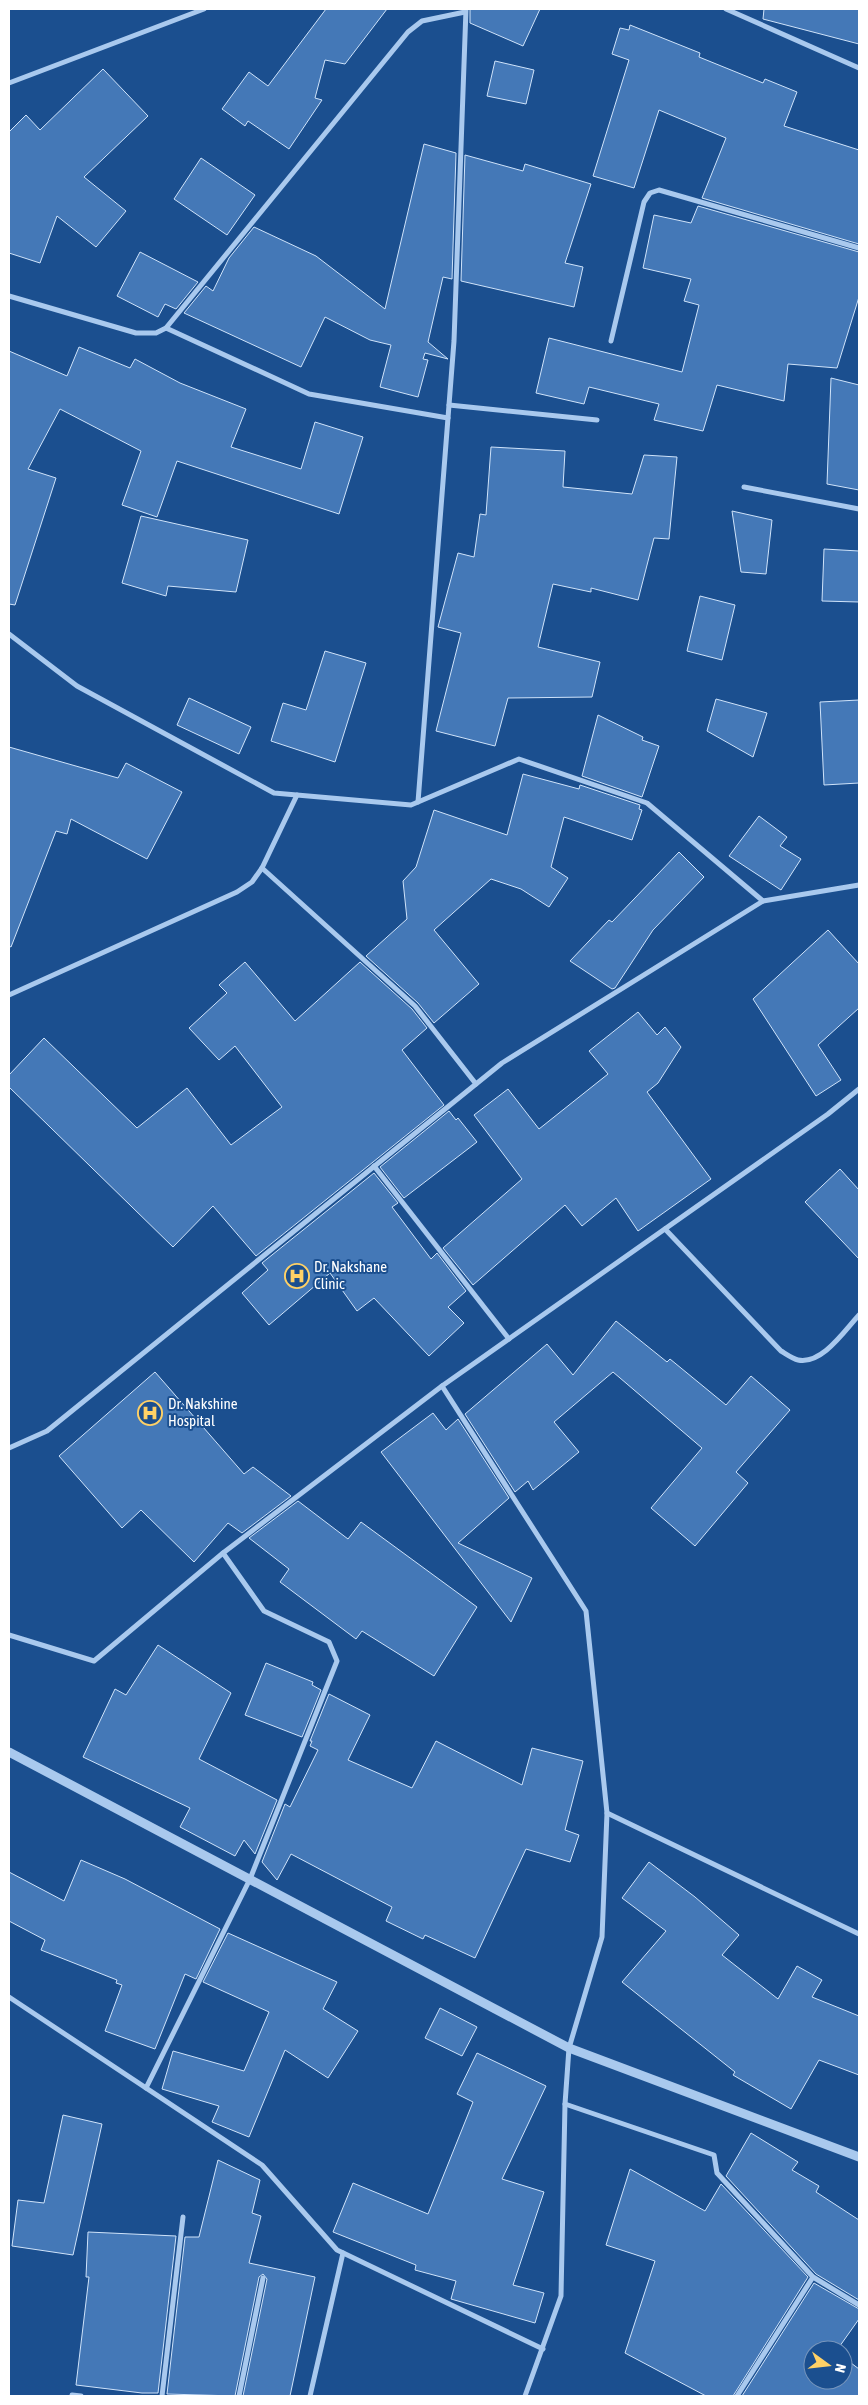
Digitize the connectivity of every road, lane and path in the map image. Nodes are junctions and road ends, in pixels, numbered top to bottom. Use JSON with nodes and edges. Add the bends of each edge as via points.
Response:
{"nodes":[{"id":1,"x":204,"y":9,"type":"edge"},
{"id":2,"x":726,"y":9,"type":"edge"},
{"id":3,"x":465,"y":10,"type":"edge"},
{"id":4,"x":859,"y":68,"type":"edge"},
{"id":5,"x":9,"y":83,"type":"edge"},
{"id":6,"x":859,"y":248,"type":"edge"},
{"id":7,"x":9,"y":296,"type":"edge"},
{"id":8,"x":166,"y":328,"type":"junction"},
{"id":9,"x":611,"y":341,"type":"dead end"},
{"id":10,"x":449,"y":405,"type":"junction"},
{"id":11,"x":448,"y":418,"type":"junction"},
{"id":12,"x":597,"y":420,"type":"dead end"},
{"id":13,"x":744,"y":487,"type":"dead end"},
{"id":14,"x":859,"y":509,"type":"edge"},
{"id":15,"x":10,"y":637,"type":"edge"},
{"id":16,"x":298,"y":795,"type":"junction"},
{"id":17,"x":418,"y":802,"type":"junction"},
{"id":18,"x":262,"y":868,"type":"junction"},
{"id":19,"x":859,"y":885,"type":"edge"},
{"id":20,"x":764,"y":901,"type":"junction"},
{"id":21,"x":9,"y":995,"type":"edge"},
{"id":22,"x":476,"y":1084,"type":"junction"},
{"id":23,"x":859,"y":1089,"type":"edge"},
{"id":24,"x":374,"y":1166,"type":"junction"},
{"id":25,"x":665,"y":1229,"type":"junction"},
{"id":26,"x":859,"y":1315,"type":"edge"},
{"id":27,"x":509,"y":1339,"type":"junction"},
{"id":28,"x":442,"y":1386,"type":"junction"},
{"id":29,"x":9,"y":1448,"type":"edge"},
{"id":30,"x":223,"y":1553,"type":"junction"},
{"id":31,"x":9,"y":1634,"type":"edge"},
{"id":32,"x":9,"y":1752,"type":"edge"},
{"id":33,"x":607,"y":1813,"type":"junction"},
{"id":34,"x":250,"y":1879,"type":"junction"},
{"id":35,"x":859,"y":1934,"type":"edge"},
{"id":36,"x":9,"y":1997,"type":"edge"},
{"id":37,"x":570,"y":2048,"type":"junction"},
{"id":38,"x":146,"y":2088,"type":"junction"},
{"id":39,"x":565,"y":2104,"type":"junction"},
{"id":40,"x":859,"y":2158,"type":"edge"},
{"id":41,"x":183,"y":2217,"type":"dead end"},
{"id":42,"x":343,"y":2253,"type":"junction"},
{"id":43,"x":813,"y":2277,"type":"junction"},
{"id":44,"x":263,"y":2278,"type":"dead end"},
{"id":45,"x":859,"y":2306,"type":"edge"},
{"id":46,"x":543,"y":2349,"type":"junction"},
{"id":47,"x":72,"y":2395,"type":"dead end"},
{"id":48,"x":80,"y":2396,"type":"edge"},
{"id":49,"x":162,"y":2396,"type":"edge"},
{"id":50,"x":239,"y":2396,"type":"edge"},
{"id":51,"x":310,"y":2396,"type":"edge"},
{"id":52,"x":525,"y":2396,"type":"edge"},
{"id":53,"x":737,"y":2396,"type":"edge"}],
"edges":[{"from":1,"to":5,"type":"street"},
{"from":2,"to":4,"type":"street"},
{"from":3,"to":8,"type":"street","via":[[422,22],[408,32]]},
{"from":3,"to":10,"type":"street"},
{"from":6,"to":9,"type":"street","via":[[659,190],[650,193],[644,202]]},
{"from":7,"to":8,"type":"street","via":[[136,333],[156,333]]},
{"from":8,"to":11,"type":"street","via":[[309,394]]},
{"from":10,"to":11,"type":"street"},
{"from":10,"to":12,"type":"street"},
{"from":11,"to":17,"type":"street"},
{"from":13,"to":14,"type":"street"},
{"from":15,"to":16,"type":"street","via":[[78,686],[274,793]]},
{"from":16,"to":17,"type":"street","via":[[411,805]]},
{"from":16,"to":18,"type":"street"},
{"from":17,"to":20,"type":"street","via":[[519,759],[647,803]]},
{"from":18,"to":21,"type":"street","via":[[252,882],[237,892]]},
{"from":18,"to":22,"type":"street","via":[[415,1006]]},
{"from":19,"to":20,"type":"street"},
{"from":20,"to":22,"type":"street","via":[[502,1063]]},
{"from":22,"to":24,"type":"street"},
{"from":23,"to":25,"type":"street"},
{"from":24,"to":27,"type":"street"},
{"from":24,"to":29,"type":"street","via":[[46,1431]]},
{"from":25,"to":26,"type":"street","via":[[781,1351],[797,1360],[810,1360],[822,1354]]},
{"from":25,"to":27,"type":"street"},
{"from":27,"to":28,"type":"street"},
{"from":28,"to":30,"type":"street"},
{"from":28,"to":33,"type":"street","via":[[586,1611]]},
{"from":30,"to":31,"type":"street","via":[[94,1661]]},
{"from":30,"to":34,"type":"street","via":[[264,1611],[329,1642],[337,1661]]},
{"from":32,"to":34,"type":"street"},
{"from":33,"to":35,"type":"street"},
{"from":33,"to":37,"type":"street","via":[[602,1937]]},
{"from":34,"to":37,"type":"street"},
{"from":34,"to":38,"type":"street"},
{"from":36,"to":38,"type":"street"},
{"from":37,"to":39,"type":"street"},
{"from":37,"to":40,"type":"street"},
{"from":38,"to":42,"type":"street","via":[[262,2166],[332,2245]]},
{"from":39,"to":43,"type":"street","via":[[714,2155],[717,2173]]},
{"from":39,"to":46,"type":"street","via":[[561,2296]]},
{"from":41,"to":49,"type":"street"},
{"from":42,"to":46,"type":"street"},
{"from":42,"to":51,"type":"street"},
{"from":43,"to":45,"type":"street"},
{"from":43,"to":53,"type":"street"},
{"from":44,"to":50,"type":"street"},
{"from":46,"to":52,"type":"street"},
{"from":47,"to":48,"type":"street"}]}
